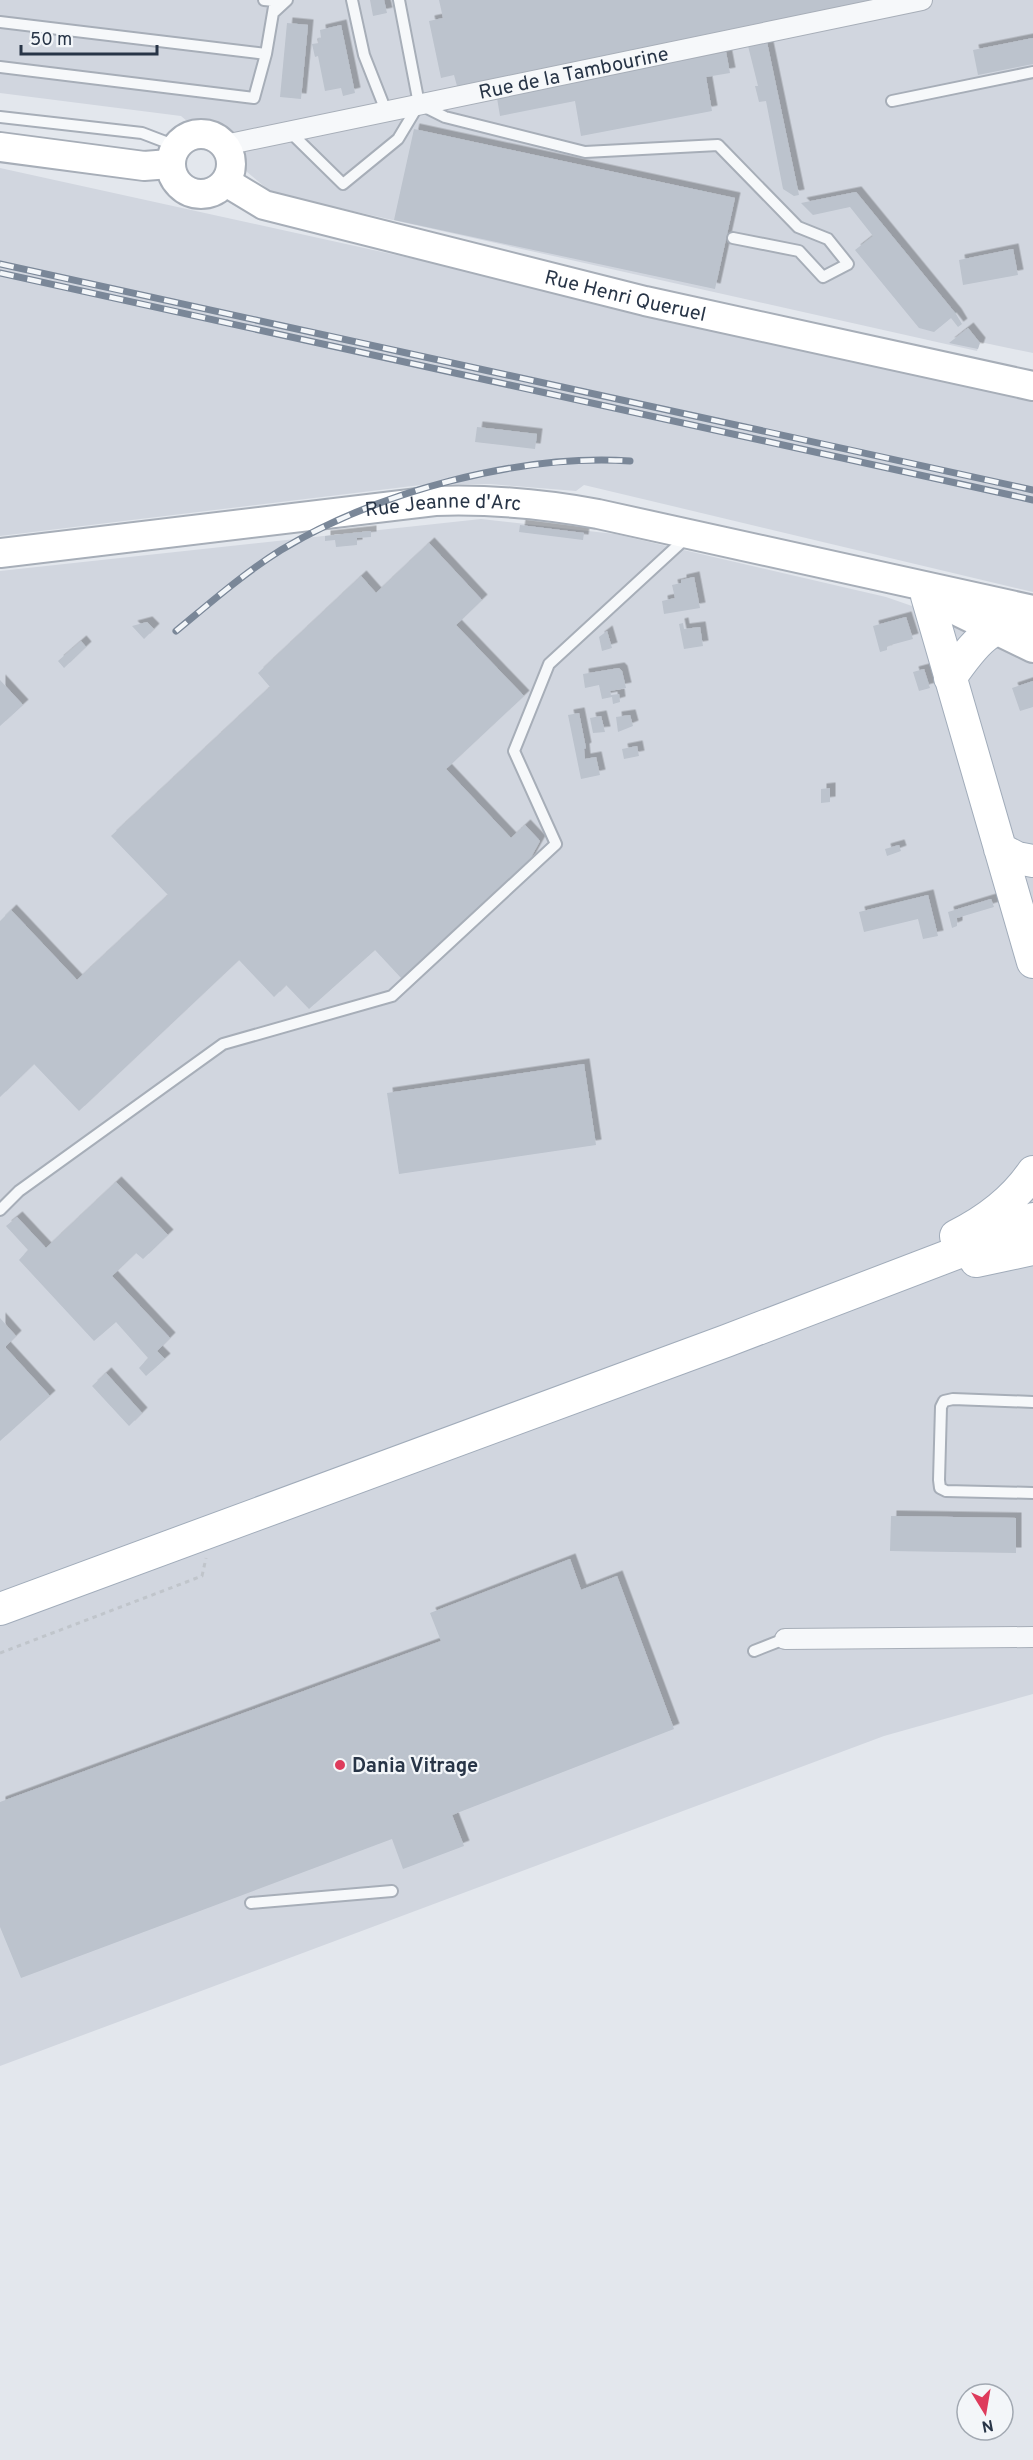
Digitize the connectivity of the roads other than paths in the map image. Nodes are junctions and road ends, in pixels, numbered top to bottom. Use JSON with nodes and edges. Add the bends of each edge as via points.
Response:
{"nodes":[{"id":1,"x":264,"y":0,"type":"edge"},
{"id":2,"x":287,"y":0,"type":"edge"},
{"id":3,"x":352,"y":0,"type":"edge"},
{"id":4,"x":399,"y":0,"type":"edge"},
{"id":5,"x":922,"y":0,"type":"edge"},
{"id":6,"x":274,"y":12,"type":"junction"},
{"id":7,"x":0,"y":22,"type":"edge"},
{"id":8,"x":266,"y":54,"type":"junction"},
{"id":9,"x":0,"y":67,"type":"edge"},
{"id":10,"x":1033,"y":72,"type":"edge"},
{"id":11,"x":892,"y":101,"type":"dead end"},
{"id":12,"x":419,"y":104,"type":"junction"},
{"id":13,"x":386,"y":111,"type":"junction"},
{"id":14,"x":0,"y":117,"type":"edge"},
{"id":15,"x":289,"y":131,"type":"junction"},
{"id":16,"x":225,"y":144,"type":"junction"},
{"id":17,"x":0,"y":147,"type":"edge"},
{"id":18,"x":173,"y":155,"type":"junction"},
{"id":19,"x":226,"y":182,"type":"junction"},
{"id":20,"x":733,"y":238,"type":"dead end"},
{"id":21,"x":1033,"y":386,"type":"edge"},
{"id":22,"x":691,"y":533,"type":"junction"},
{"id":23,"x":0,"y":553,"type":"edge"},
{"id":24,"x":880,"y":577,"type":"junction"},
{"id":25,"x":927,"y":596,"type":"junction"},
{"id":26,"x":1033,"y":610,"type":"edge"},
{"id":27,"x":1033,"y":617,"type":"edge"},
{"id":28,"x":994,"y":629,"type":"junction"},
{"id":29,"x":1033,"y":648,"type":"edge"},
{"id":30,"x":950,"y":678,"type":"junction"},
{"id":31,"x":1000,"y":849,"type":"junction"},
{"id":32,"x":1033,"y":861,"type":"edge"},
{"id":33,"x":1033,"y":962,"type":"edge"},
{"id":34,"x":1033,"y":1172,"type":"edge"},
{"id":35,"x":0,"y":1210,"type":"edge"},
{"id":36,"x":1033,"y":1219,"type":"edge"},
{"id":37,"x":1033,"y":1249,"type":"edge"},
{"id":38,"x":726,"y":1341,"type":"junction"},
{"id":39,"x":627,"y":1377,"type":"junction"},
{"id":40,"x":1033,"y":1402,"type":"edge"},
{"id":41,"x":1033,"y":1493,"type":"edge"},
{"id":42,"x":0,"y":1609,"type":"edge"},
{"id":43,"x":789,"y":1637,"type":"joint"},
{"id":44,"x":1033,"y":1637,"type":"edge"},
{"id":45,"x":753,"y":1651,"type":"dead end"},
{"id":46,"x":392,"y":1890,"type":"dead end"},
{"id":47,"x":251,"y":1903,"type":"dead end"}],
"edges":[{"from":1,"to":6,"type":"lane","via":[[275,1]]},
{"from":2,"to":6,"type":"lane"},
{"from":3,"to":13,"type":"lane","via":[[364,56]]},
{"from":4,"to":12,"type":"lane"},
{"from":5,"to":12,"type":"street","name":"Rue de la Tambourine"},
{"from":6,"to":8,"type":"lane"},
{"from":7,"to":8,"type":"lane"},
{"from":8,"to":9,"type":"lane","via":[[254,98]]},
{"from":10,"to":11,"type":"lane"},
{"from":12,"to":13,"type":"street","name":"Rue de la Tambourine"},
{"from":12,"to":15,"type":"lane","via":[[398,139],[343,184]]},
{"from":12,"to":20,"type":"lane","via":[[445,117],[585,152],[718,145],[798,226],[828,239],[848,264],[823,277],[799,251]]},
{"from":13,"to":15,"type":"street","name":"Rue de la Tambourine"},
{"from":14,"to":18,"type":"lane","via":[[142,133]]},
{"from":15,"to":16,"type":"street","name":"Rue de la Tambourine"},
{"from":16,"to":18,"type":"main road","via":[[200,133],[191,135]]},
{"from":16,"to":19,"type":"main road","via":[[232,163]]},
{"from":17,"to":18,"type":"main road","via":[[144,166]]},
{"from":18,"to":19,"type":"main road","via":[[177,182],[192,193],[211,193]]},
{"from":19,"to":21,"type":"main road","name":"Rue Henri Queruel","via":[[275,208],[645,301]]},
{"from":22,"to":23,"type":"main road","name":"Rue Jeanne d'Arc","via":[[556,506],[476,500],[424,502]]},
{"from":22,"to":24,"type":"main road","name":"Rue Jeanne d'Arc"},
{"from":22,"to":35,"type":"lane","via":[[549,664],[514,750],[556,844],[392,996],[223,1044],[19,1191]]},
{"from":24,"to":25,"type":"main road","name":"Rue Jeanne d'Arc"},
{"from":24,"to":26,"type":"main road","name":"Rue Jeanne d'Arc"},
{"from":25,"to":28,"type":"main road","name":"Rue Jeanne d'Arc"},
{"from":25,"to":30,"type":"main road"},
{"from":27,"to":28,"type":"main road"},
{"from":28,"to":29,"type":"main road","name":"Rue Jeanne d'Arc"},
{"from":28,"to":30,"type":"main road","via":[[970,650]]},
{"from":30,"to":31,"type":"main road"},
{"from":31,"to":32,"type":"main road"},
{"from":31,"to":33,"type":"main road"},
{"from":34,"to":39,"type":"main road","via":[[1005,1204],[957,1236]]},
{"from":36,"to":38,"type":"main road","via":[[988,1241]]},
{"from":37,"to":38,"type":"main road","via":[[974,1262]]},
{"from":38,"to":39,"type":"main road"},
{"from":39,"to":42,"type":"main road"},
{"from":40,"to":41,"type":"lane","via":[[944,1401],[939,1480],[940,1488],[946,1491]]},
{"from":43,"to":44,"type":"street"},
{"from":43,"to":45,"type":"lane"},
{"from":46,"to":47,"type":"lane"}]}
